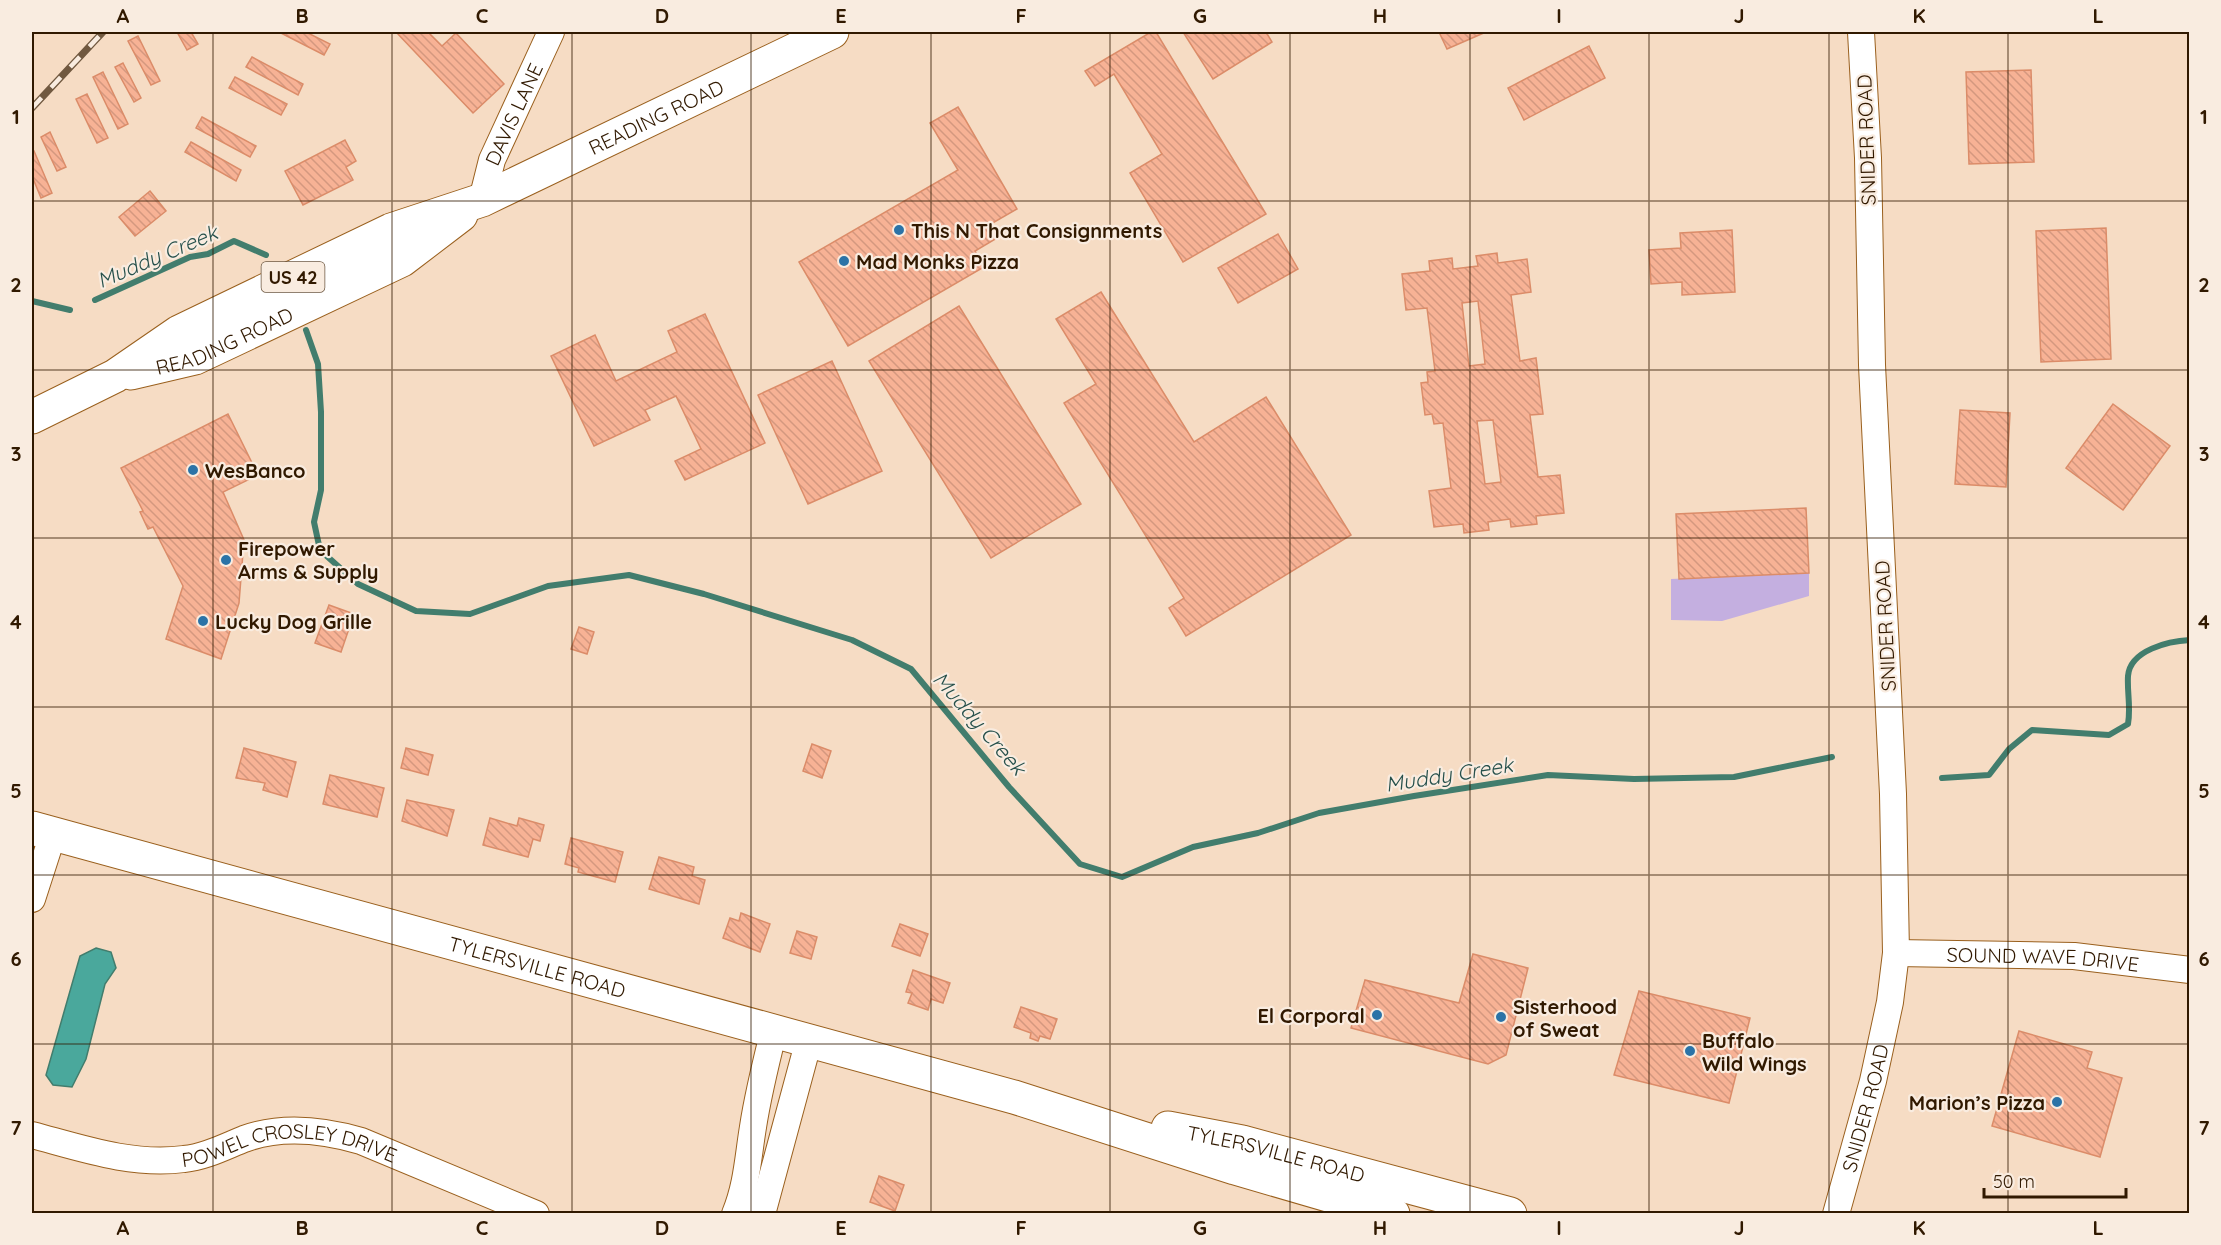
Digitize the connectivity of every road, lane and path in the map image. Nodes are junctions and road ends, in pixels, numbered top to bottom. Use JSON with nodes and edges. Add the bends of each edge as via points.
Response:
{"nodes":[{"id":1,"x":551,"y":32,"type":"edge"},
{"id":2,"x":832,"y":32,"type":"edge"},
{"id":3,"x":1861,"y":32,"type":"edge"},
{"id":4,"x":482,"y":200,"type":"junction"},
{"id":5,"x":32,"y":417,"type":"edge"},
{"id":6,"x":42,"y":831,"type":"edge"},
{"id":7,"x":32,"y":899,"type":"edge"},
{"id":8,"x":1896,"y":953,"type":"junction"},
{"id":9,"x":2190,"y":970,"type":"edge"},
{"id":10,"x":774,"y":1030,"type":"junction"},
{"id":11,"x":809,"y":1040,"type":"junction"},
{"id":12,"x":1041,"y":1105,"type":"junction"},
{"id":13,"x":32,"y":1135,"type":"edge"},
{"id":14,"x":536,"y":1214,"type":"edge"},
{"id":15,"x":735,"y":1214,"type":"edge"},
{"id":16,"x":762,"y":1214,"type":"edge"},
{"id":17,"x":1393,"y":1214,"type":"edge"},
{"id":18,"x":1510,"y":1214,"type":"edge"},
{"id":19,"x":1836,"y":1214,"type":"edge"}],
"edges":[{"from":1,"to":4,"type":"street","name":"DAVIS LANE","via":[[492,160]]},
{"from":2,"to":4,"type":"main road","name":"READING ROAD","number":"US 42"},
{"from":3,"to":8,"type":"street","name":"SNIDER ROAD"},
{"from":4,"to":5,"type":"main road","name":"READING ROAD","number":"US 42","via":[[391,230],[189,327],[115,376]]},
{"from":6,"to":7,"type":"street"},
{"from":6,"to":10,"type":"main road","name":"TYLERSVILLE ROAD"},
{"from":8,"to":9,"type":"street","name":"SOUND WAVE DRIVE","via":[[2074,956]]},
{"from":8,"to":19,"type":"street","name":"SNIDER ROAD","via":[[1873,1081]]},
{"from":10,"to":11,"type":"main road","name":"TYLERSVILLE ROAD"},
{"from":10,"to":15,"type":"street","via":[[757,1102],[749,1167]]},
{"from":11,"to":12,"type":"main road","name":"TYLERSVILLE ROAD"},
{"from":11,"to":16,"type":"street"},
{"from":12,"to":17,"type":"main road","name":"TYLERSVILLE ROAD"},
{"from":12,"to":18,"type":"main road","name":"TYLERSVILLE ROAD","via":[[1242,1142]]},
{"from":13,"to":14,"type":"street","name":"POWEL CROSLEY DRIVE","via":[[135,1160],[161,1161],[186,1159],[277,1131],[333,1133]]}]}
